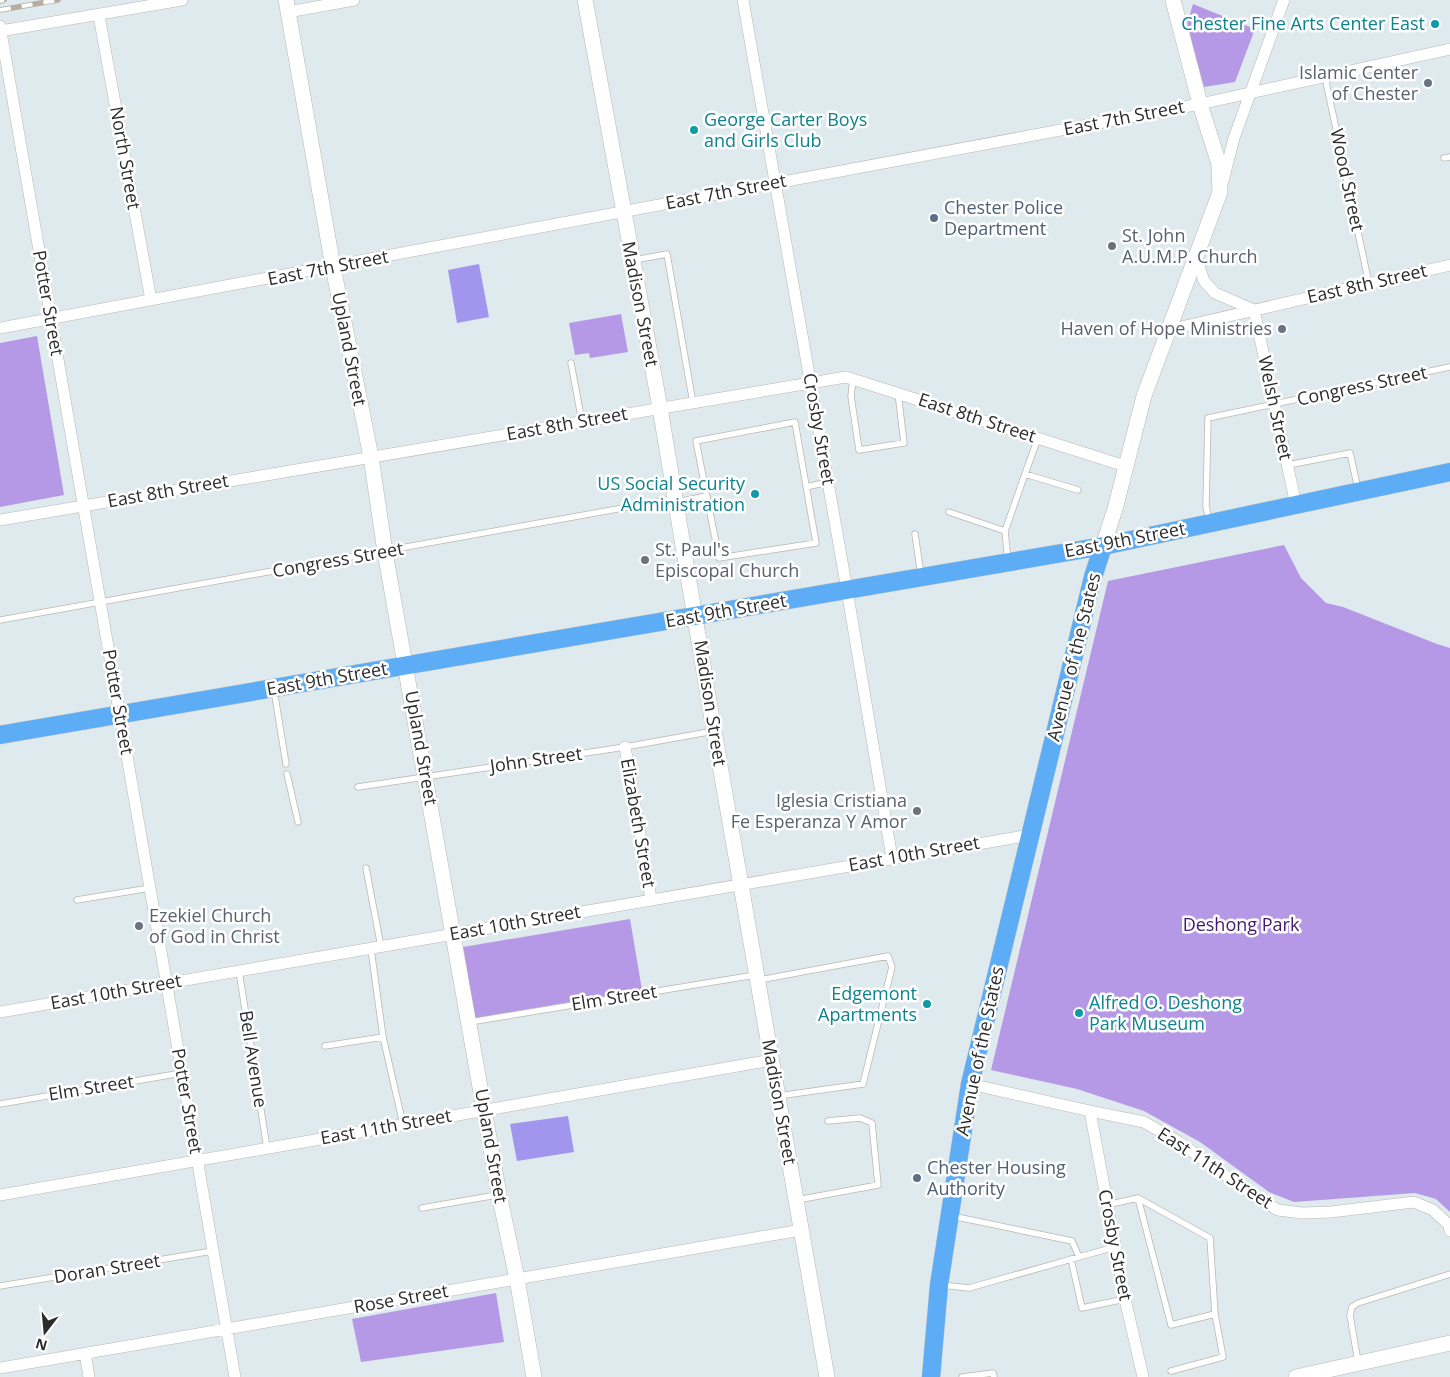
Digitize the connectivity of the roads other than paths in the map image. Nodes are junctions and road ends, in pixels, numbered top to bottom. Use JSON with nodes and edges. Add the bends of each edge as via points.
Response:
{"nodes":[{"id":1,"x":182,"y":0,"type":"edge"},
{"id":2,"x":354,"y":0,"type":"edge"},
{"id":3,"x":585,"y":0,"type":"edge"},
{"id":4,"x":743,"y":0,"type":"edge"},
{"id":5,"x":1173,"y":0,"type":"edge"},
{"id":6,"x":1183,"y":0,"type":"edge"},
{"id":7,"x":1284,"y":0,"type":"edge"},
{"id":8,"x":287,"y":6,"type":"edge"},
{"id":9,"x":99,"y":16,"type":"junction"},
{"id":10,"x":1177,"y":16,"type":"junction"},
{"id":11,"x":0,"y":30,"type":"edge"},
{"id":12,"x":1450,"y":50,"type":"edge"},
{"id":13,"x":1325,"y":76,"type":"junction"},
{"id":14,"x":1250,"y":94,"type":"junction"},
{"id":15,"x":1200,"y":104,"type":"junction"},
{"id":16,"x":776,"y":182,"type":"junction"},
{"id":17,"x":1220,"y":192,"type":"junction"},
{"id":18,"x":623,"y":211,"type":"junction"},
{"id":19,"x":1196,"y":257,"type":"junction"},
{"id":20,"x":632,"y":260,"type":"junction"},
{"id":21,"x":1450,"y":265,"type":"edge"},
{"id":22,"x":333,"y":267,"type":"junction"},
{"id":23,"x":1369,"y":284,"type":"junction"},
{"id":24,"x":151,"y":300,"type":"junction"},
{"id":25,"x":1254,"y":310,"type":"junction"},
{"id":26,"x":51,"y":319,"type":"junction"},
{"id":27,"x":0,"y":328,"type":"edge"},
{"id":28,"x":1168,"y":330,"type":"junction"},
{"id":29,"x":571,"y":363,"type":"dead end"},
{"id":30,"x":1450,"y":367,"type":"edge"},
{"id":31,"x":853,"y":379,"type":"junction"},
{"id":32,"x":811,"y":382,"type":"junction"},
{"id":33,"x":898,"y":393,"type":"junction"},
{"id":34,"x":693,"y":403,"type":"junction"},
{"id":35,"x":1274,"y":405,"type":"junction"},
{"id":36,"x":660,"y":408,"type":"junction"},
{"id":37,"x":582,"y":422,"type":"junction"},
{"id":38,"x":1038,"y":438,"type":"junction"},
{"id":39,"x":371,"y":457,"type":"junction"},
{"id":40,"x":1125,"y":466,"type":"junction"},
{"id":41,"x":1288,"y":466,"type":"junction"},
{"id":42,"x":1450,"y":472,"type":"edge"},
{"id":43,"x":1025,"y":474,"type":"junction"},
{"id":44,"x":828,"y":482,"type":"junction"},
{"id":45,"x":806,"y":487,"type":"junction"},
{"id":46,"x":1078,"y":490,"type":"dead end"},
{"id":47,"x":1359,"y":492,"type":"junction"},
{"id":48,"x":707,"y":496,"type":"junction"},
{"id":49,"x":676,"y":501,"type":"junction"},
{"id":50,"x":1296,"y":505,"type":"junction"},
{"id":51,"x":84,"y":506,"type":"junction"},
{"id":52,"x":949,"y":512,"type":"dead end"},
{"id":53,"x":0,"y":520,"type":"edge"},
{"id":54,"x":1209,"y":524,"type":"junction"},
{"id":55,"x":1005,"y":531,"type":"junction"},
{"id":56,"x":915,"y":534,"type":"dead end"},
{"id":57,"x":1103,"y":546,"type":"junction"},
{"id":58,"x":385,"y":552,"type":"junction"},
{"id":59,"x":1008,"y":562,"type":"junction"},
{"id":60,"x":921,"y":577,"type":"junction"},
{"id":61,"x":848,"y":590,"type":"junction"},
{"id":62,"x":100,"y":603,"type":"junction"},
{"id":63,"x":696,"y":616,"type":"junction"},
{"id":64,"x":0,"y":620,"type":"edge"},
{"id":65,"x":406,"y":666,"type":"junction"},
{"id":66,"x":274,"y":688,"type":"junction"},
{"id":67,"x":120,"y":715,"type":"junction"},
{"id":68,"x":714,"y":731,"type":"junction"},
{"id":69,"x":0,"y":735,"type":"edge"},
{"id":70,"x":626,"y":747,"type":"junction"},
{"id":71,"x":286,"y":764,"type":"dead end"},
{"id":72,"x":287,"y":774,"type":"dead end"},
{"id":73,"x":426,"y":777,"type":"junction"},
{"id":74,"x":358,"y":787,"type":"dead end"},
{"id":75,"x":298,"y":822,"type":"dead end"},
{"id":76,"x":1030,"y":834,"type":"junction"},
{"id":77,"x":892,"y":858,"type":"junction"},
{"id":78,"x":366,"y":868,"type":"dead end"},
{"id":79,"x":742,"y":884,"type":"junction"},
{"id":80,"x":150,"y":888,"type":"junction"},
{"id":81,"x":651,"y":899,"type":"junction"},
{"id":82,"x":77,"y":900,"type":"dead end"},
{"id":83,"x":454,"y":933,"type":"junction"},
{"id":84,"x":376,"y":948,"type":"junction"},
{"id":85,"x":239,"y":971,"type":"junction"},
{"id":86,"x":758,"y":978,"type":"junction"},
{"id":87,"x":167,"y":983,"type":"junction"},
{"id":88,"x":0,"y":1012,"type":"edge"},
{"id":89,"x":470,"y":1022,"type":"junction"},
{"id":90,"x":383,"y":1037,"type":"junction"},
{"id":91,"x":325,"y":1046,"type":"dead end"},
{"id":92,"x":772,"y":1060,"type":"junction"},
{"id":93,"x":182,"y":1073,"type":"junction"},
{"id":94,"x":970,"y":1084,"type":"junction"},
{"id":95,"x":778,"y":1096,"type":"junction"},
{"id":96,"x":0,"y":1104,"type":"edge"},
{"id":97,"x":485,"y":1110,"type":"junction"},
{"id":98,"x":1090,"y":1111,"type":"junction"},
{"id":99,"x":828,"y":1121,"type":"dead end"},
{"id":100,"x":403,"y":1124,"type":"junction"},
{"id":101,"x":267,"y":1148,"type":"junction"},
{"id":102,"x":198,"y":1160,"type":"junction"},
{"id":103,"x":499,"y":1194,"type":"junction"},
{"id":104,"x":0,"y":1195,"type":"edge"},
{"id":105,"x":1138,"y":1198,"type":"junction"},
{"id":106,"x":796,"y":1200,"type":"junction"},
{"id":107,"x":1106,"y":1205,"type":"junction"},
{"id":108,"x":422,"y":1208,"type":"dead end"},
{"id":109,"x":950,"y":1215,"type":"junction"},
{"id":110,"x":801,"y":1230,"type":"junction"},
{"id":111,"x":1450,"y":1231,"type":"edge"},
{"id":112,"x":1115,"y":1247,"type":"junction"},
{"id":113,"x":213,"y":1252,"type":"junction"},
{"id":114,"x":1079,"y":1257,"type":"junction"},
{"id":115,"x":1071,"y":1259,"type":"junction"},
{"id":116,"x":1450,"y":1274,"type":"edge"},
{"id":117,"x":517,"y":1279,"type":"junction"},
{"id":118,"x":939,"y":1285,"type":"junction"},
{"id":119,"x":0,"y":1286,"type":"edge"},
{"id":120,"x":1125,"y":1299,"type":"junction"},
{"id":121,"x":1215,"y":1314,"type":"junction"},
{"id":122,"x":227,"y":1329,"type":"junction"},
{"id":123,"x":1450,"y":1343,"type":"edge"},
{"id":124,"x":85,"y":1353,"type":"junction"},
{"id":125,"x":1358,"y":1363,"type":"junction"},
{"id":126,"x":0,"y":1368,"type":"edge"},
{"id":127,"x":1171,"y":1371,"type":"dead end"},
{"id":128,"x":89,"y":1377,"type":"edge"},
{"id":129,"x":236,"y":1377,"type":"edge"},
{"id":130,"x":534,"y":1377,"type":"edge"},
{"id":131,"x":827,"y":1377,"type":"edge"},
{"id":132,"x":931,"y":1377,"type":"edge"},
{"id":133,"x":964,"y":1377,"type":"edge"},
{"id":134,"x":994,"y":1377,"type":"edge"},
{"id":135,"x":1143,"y":1377,"type":"edge"},
{"id":136,"x":1296,"y":1377,"type":"edge"}],
"edges":[{"from":1,"to":9,"type":"street"},
{"from":2,"to":8,"type":"street"},
{"from":3,"to":18,"type":"street","name":"Madison Street"},
{"from":4,"to":16,"type":"street","name":"Crosby Street"},
{"from":5,"to":10,"type":"street"},
{"from":6,"to":10,"type":"street"},
{"from":7,"to":14,"type":"street","name":"Avenue of the States"},
{"from":8,"to":22,"type":"street","name":"Upland Street"},
{"from":9,"to":11,"type":"street"},
{"from":9,"to":24,"type":"street","name":"North Street"},
{"from":10,"to":15,"type":"street"},
{"from":11,"to":26,"type":"street","name":"Potter Street"},
{"from":12,"to":13,"type":"street","name":"East 7th Street"},
{"from":13,"to":14,"type":"street","name":"East 7th Street"},
{"from":13,"to":23,"type":"lane","name":"Wood Street"},
{"from":14,"to":15,"type":"street","name":"East 7th Street"},
{"from":14,"to":17,"type":"street","name":"Avenue of the States"},
{"from":15,"to":16,"type":"street","name":"East 7th Street"},
{"from":15,"to":17,"type":"street","via":[[1218,164]]},
{"from":16,"to":18,"type":"street","name":"East 7th Street"},
{"from":16,"to":32,"type":"street","name":"Crosby Street"},
{"from":17,"to":19,"type":"street","name":"Avenue of the States"},
{"from":18,"to":20,"type":"street","name":"Madison Street"},
{"from":18,"to":22,"type":"street","name":"East 7th Street"},
{"from":19,"to":25,"type":"street","via":[[1204,281],[1215,293]]},
{"from":19,"to":28,"type":"street","name":"Avenue of the States"},
{"from":20,"to":34,"type":"lane","via":[[667,254]]},
{"from":20,"to":36,"type":"street","name":"Madison Street"},
{"from":21,"to":23,"type":"street","name":"East 8th Street"},
{"from":22,"to":24,"type":"street","name":"East 7th Street"},
{"from":22,"to":39,"type":"street","name":"Upland Street"},
{"from":23,"to":25,"type":"street","name":"East 8th Street"},
{"from":24,"to":26,"type":"street","name":"East 7th Street"},
{"from":25,"to":28,"type":"street","name":"East 8th Street"},
{"from":25,"to":35,"type":"street","name":"Welsh Street"},
{"from":26,"to":27,"type":"street","name":"East 7th Street"},
{"from":26,"to":51,"type":"street","name":"Potter Street"},
{"from":28,"to":40,"type":"street","name":"Avenue of the States","via":[[1144,396]]},
{"from":29,"to":37,"type":"lane"},
{"from":30,"to":35,"type":"lane","name":"Congress Street"},
{"from":31,"to":32,"type":"street","name":"East 8th Street"},
{"from":31,"to":33,"type":"street","name":"East 8th Street"},
{"from":31,"to":33,"type":"lane","via":[[851,396],[859,450],[904,443]]},
{"from":32,"to":34,"type":"street","name":"East 8th Street"},
{"from":32,"to":44,"type":"street","name":"Crosby Street"},
{"from":33,"to":38,"type":"street","name":"East 8th Street"},
{"from":34,"to":36,"type":"street","name":"East 8th Street"},
{"from":35,"to":41,"type":"street","name":"Welsh Street"},
{"from":35,"to":54,"type":"lane","name":"Congress Street","via":[[1208,418],[1206,506]]},
{"from":36,"to":37,"type":"street","name":"East 8th Street"},
{"from":36,"to":49,"type":"street","name":"Madison Street"},
{"from":37,"to":39,"type":"street","name":"East 8th Street"},
{"from":38,"to":40,"type":"street","name":"East 8th Street"},
{"from":38,"to":43,"type":"lane"},
{"from":39,"to":51,"type":"street","name":"East 8th Street"},
{"from":39,"to":58,"type":"street","name":"Upland Street"},
{"from":40,"to":57,"type":"street","name":"Avenue of the States"},
{"from":41,"to":47,"type":"lane","via":[[1350,453]]},
{"from":41,"to":50,"type":"street","name":"Welsh Street"},
{"from":42,"to":47,"type":"main road","name":"East 9th Street"},
{"from":43,"to":46,"type":"lane"},
{"from":43,"to":55,"type":"lane"},
{"from":44,"to":45,"type":"lane"},
{"from":44,"to":61,"type":"street","name":"Crosby Street"},
{"from":45,"to":48,"type":"lane","via":[[816,543],[718,558]]},
{"from":45,"to":48,"type":"lane","via":[[795,422],[696,441]]},
{"from":47,"to":50,"type":"main road","name":"East 9th Street"},
{"from":48,"to":49,"type":"lane","name":"Congress Street"},
{"from":49,"to":58,"type":"lane","name":"Congress Street"},
{"from":49,"to":63,"type":"street","name":"Madison Street"},
{"from":50,"to":54,"type":"main road","name":"East 9th Street"},
{"from":51,"to":53,"type":"street","name":"East 8th Street"},
{"from":51,"to":62,"type":"street","name":"Potter Street"},
{"from":52,"to":55,"type":"lane"},
{"from":54,"to":57,"type":"main road","name":"East 9th Street"},
{"from":55,"to":59,"type":"lane"},
{"from":56,"to":60,"type":"lane"},
{"from":57,"to":59,"type":"main road","name":"East 9th Street"},
{"from":57,"to":76,"type":"main road","name":"Avenue of the States"},
{"from":58,"to":62,"type":"lane","name":"Congress Street"},
{"from":58,"to":65,"type":"street","name":"Upland Street"},
{"from":59,"to":60,"type":"main road","name":"East 9th Street"},
{"from":60,"to":61,"type":"main road","name":"East 9th Street"},
{"from":61,"to":63,"type":"main road","name":"East 9th Street"},
{"from":61,"to":77,"type":"street","name":"Crosby Street"},
{"from":62,"to":64,"type":"lane","name":"Congress Street"},
{"from":62,"to":67,"type":"street","name":"Potter Street"},
{"from":63,"to":65,"type":"main road","name":"East 9th Street"},
{"from":63,"to":68,"type":"street","name":"Madison Street"},
{"from":65,"to":66,"type":"main road","name":"East 9th Street"},
{"from":65,"to":73,"type":"street","name":"Upland Street"},
{"from":66,"to":67,"type":"main road","name":"East 9th Street"},
{"from":66,"to":71,"type":"lane"},
{"from":67,"to":69,"type":"main road","name":"East 9th Street"},
{"from":67,"to":80,"type":"street","name":"Potter Street"},
{"from":68,"to":70,"type":"lane","name":"John Street"},
{"from":68,"to":79,"type":"street","name":"Madison Street"},
{"from":70,"to":73,"type":"lane","name":"John Street"},
{"from":70,"to":81,"type":"street","name":"Elizabeth Street"},
{"from":72,"to":75,"type":"lane"},
{"from":73,"to":74,"type":"lane","name":"John Street"},
{"from":73,"to":83,"type":"street","name":"Upland Street"},
{"from":76,"to":77,"type":"street","name":"East 10th Street"},
{"from":76,"to":94,"type":"main road","name":"Avenue of the States"},
{"from":77,"to":79,"type":"street","name":"East 10th Street"},
{"from":78,"to":84,"type":"lane"},
{"from":79,"to":81,"type":"street","name":"East 10th Street"},
{"from":79,"to":86,"type":"street","name":"Madison Street"},
{"from":80,"to":82,"type":"lane"},
{"from":80,"to":87,"type":"street","name":"Potter Street"},
{"from":81,"to":83,"type":"street","name":"East 10th Street"},
{"from":83,"to":84,"type":"street","name":"East 10th Street"},
{"from":83,"to":89,"type":"street","name":"Upland Street"},
{"from":84,"to":85,"type":"street","name":"East 10th Street"},
{"from":84,"to":90,"type":"lane"},
{"from":85,"to":87,"type":"street","name":"East 10th Street"},
{"from":85,"to":101,"type":"lane","name":"Bell Avenue"},
{"from":86,"to":89,"type":"lane","name":"Elm Street"},
{"from":86,"to":92,"type":"street","name":"Madison Street"},
{"from":86,"to":95,"type":"lane","name":"Elm Street","via":[[888,956],[892,967],[863,1084]]},
{"from":87,"to":88,"type":"street","name":"East 10th Street"},
{"from":87,"to":93,"type":"street","name":"Potter Street"},
{"from":89,"to":97,"type":"street","name":"Upland Street"},
{"from":90,"to":91,"type":"lane"},
{"from":90,"to":100,"type":"lane"},
{"from":92,"to":95,"type":"street","name":"Madison Street"},
{"from":92,"to":97,"type":"street","name":"East 11th Street"},
{"from":93,"to":96,"type":"lane","name":"Elm Street"},
{"from":93,"to":102,"type":"street","name":"Potter Street"},
{"from":94,"to":98,"type":"street","name":"East 11th Street"},
{"from":94,"to":109,"type":"main road","name":"Avenue of the States"},
{"from":95,"to":106,"type":"street","name":"Madison Street"},
{"from":97,"to":100,"type":"street","name":"East 11th Street"},
{"from":97,"to":103,"type":"street","name":"Upland Street"},
{"from":98,"to":107,"type":"street","name":"Crosby Street"},
{"from":98,"to":111,"type":"street","name":"East 11th Street","via":[[1144,1122],[1278,1210],[1331,1212],[1414,1202],[1433,1210],[1449,1225]]},
{"from":99,"to":106,"type":"lane","via":[[860,1118],[872,1123],[878,1185]]},
{"from":100,"to":101,"type":"street","name":"East 11th Street"},
{"from":101,"to":102,"type":"street","name":"East 11th Street"},
{"from":102,"to":104,"type":"street","name":"East 11th Street"},
{"from":102,"to":113,"type":"street","name":"Potter Street"},
{"from":103,"to":108,"type":"lane"},
{"from":103,"to":117,"type":"street","name":"Upland Street"},
{"from":105,"to":107,"type":"lane"},
{"from":105,"to":121,"type":"lane","via":[[1210,1238]]},
{"from":105,"to":121,"type":"lane","via":[[1171,1325]]},
{"from":106,"to":110,"type":"street","name":"Madison Street"},
{"from":107,"to":112,"type":"street","name":"Crosby Street"},
{"from":109,"to":114,"type":"lane","via":[[1072,1240]]},
{"from":109,"to":118,"type":"main road","name":"Avenue of the States"},
{"from":110,"to":117,"type":"street","name":"Rose Street"},
{"from":110,"to":131,"type":"street","name":"Madison Street"},
{"from":112,"to":114,"type":"lane"},
{"from":112,"to":120,"type":"street","name":"Crosby Street"},
{"from":113,"to":119,"type":"lane","name":"Doran Street"},
{"from":113,"to":122,"type":"street","name":"Potter Street"},
{"from":114,"to":115,"type":"lane"},
{"from":115,"to":118,"type":"lane","via":[[969,1288]]},
{"from":115,"to":120,"type":"lane","via":[[1082,1308]]},
{"from":116,"to":125,"type":"lane","via":[[1352,1307],[1350,1315]]},
{"from":117,"to":122,"type":"street","name":"Rose Street"},
{"from":117,"to":130,"type":"street","name":"Upland Street"},
{"from":118,"to":132,"type":"main road","name":"Avenue of the States"},
{"from":120,"to":135,"type":"street","name":"Crosby Street"},
{"from":121,"to":127,"type":"lane","via":[[1224,1357]]},
{"from":122,"to":124,"type":"street","name":"Rose Street"},
{"from":122,"to":129,"type":"street","name":"Potter Street"},
{"from":123,"to":125,"type":"street"},
{"from":124,"to":126,"type":"street","name":"Rose Street"},
{"from":124,"to":128,"type":"street"},
{"from":125,"to":136,"type":"street"},
{"from":133,"to":134,"type":"lane","via":[[993,1373]]}]}
